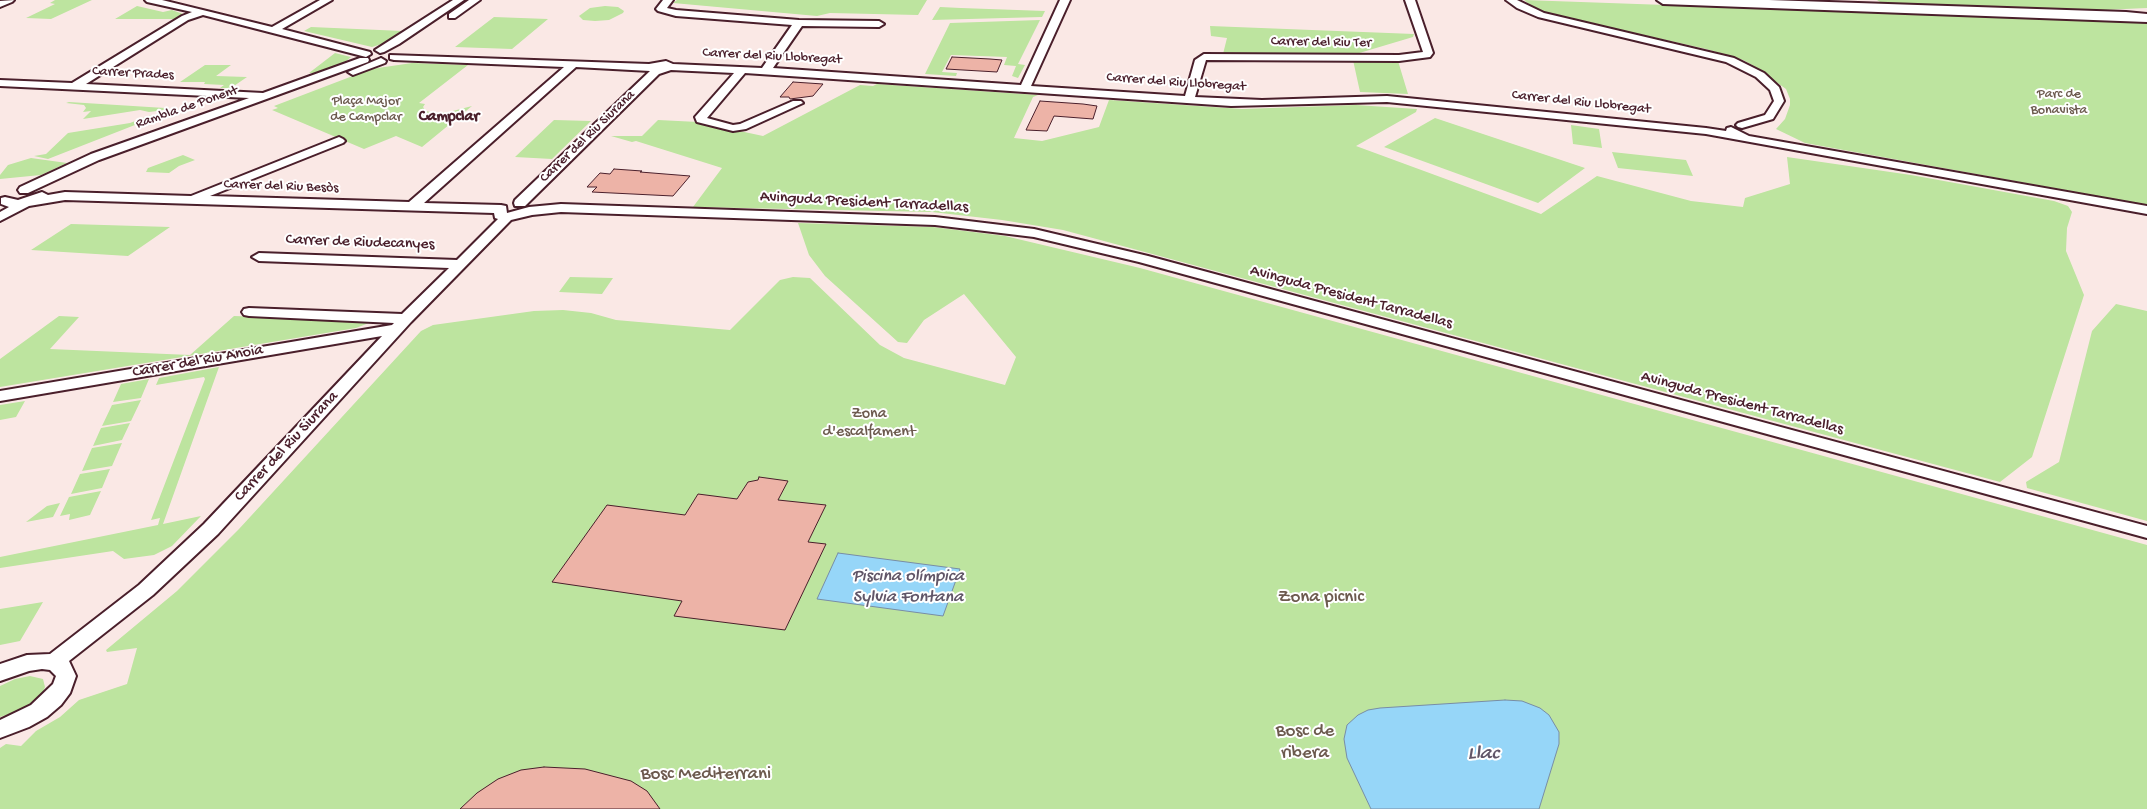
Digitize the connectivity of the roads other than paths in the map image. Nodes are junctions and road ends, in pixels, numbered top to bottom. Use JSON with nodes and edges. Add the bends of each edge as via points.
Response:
{"nodes":[{"id":1,"x":10,"y":0,"type":"edge"},
{"id":2,"x":150,"y":0,"type":"edge"},
{"id":3,"x":305,"y":0,"type":"edge"},
{"id":4,"x":327,"y":0,"type":"edge"},
{"id":5,"x":459,"y":0,"type":"edge"},
{"id":6,"x":475,"y":0,"type":"edge"},
{"id":7,"x":668,"y":0,"type":"edge"},
{"id":8,"x":1065,"y":0,"type":"edge"},
{"id":9,"x":1410,"y":0,"type":"edge"},
{"id":10,"x":1512,"y":0,"type":"edge"},
{"id":11,"x":1663,"y":0,"type":"edge"},
{"id":12,"x":1734,"y":0,"type":"edge"},
{"id":13,"x":0,"y":4,"type":"edge"},
{"id":14,"x":311,"y":10,"type":"junction"},
{"id":15,"x":203,"y":12,"type":"junction"},
{"id":16,"x":2147,"y":12,"type":"edge"},
{"id":17,"x":2147,"y":18,"type":"edge"},
{"id":18,"x":799,"y":23,"type":"junction"},
{"id":19,"x":879,"y":24,"type":"dead end"},
{"id":20,"x":274,"y":30,"type":"junction"},
{"id":21,"x":396,"y":54,"type":"junction"},
{"id":22,"x":380,"y":55,"type":"junction"},
{"id":23,"x":365,"y":57,"type":"junction"},
{"id":24,"x":573,"y":64,"type":"junction"},
{"id":25,"x":670,"y":67,"type":"joint"},
{"id":26,"x":654,"y":69,"type":"junction"},
{"id":27,"x":743,"y":70,"type":"junction"},
{"id":28,"x":766,"y":70,"type":"junction"},
{"id":29,"x":0,"y":82,"type":"edge"},
{"id":30,"x":75,"y":86,"type":"junction"},
{"id":31,"x":1025,"y":88,"type":"junction"},
{"id":32,"x":265,"y":96,"type":"junction"},
{"id":33,"x":1189,"y":100,"type":"junction"},
{"id":34,"x":796,"y":103,"type":"dead end"},
{"id":35,"x":1765,"y":119,"type":"junction"},
{"id":36,"x":1738,"y":130,"type":"junction"},
{"id":37,"x":1768,"y":133,"type":"junction"},
{"id":38,"x":339,"y":141,"type":"dead end"},
{"id":39,"x":1758,"y":141,"type":"junction"},
{"id":40,"x":1810,"y":149,"type":"junction"},
{"id":41,"x":44,"y":191,"type":"junction"},
{"id":42,"x":60,"y":196,"type":"junction"},
{"id":43,"x":12,"y":198,"type":"edge"},
{"id":44,"x":194,"y":200,"type":"junction"},
{"id":45,"x":413,"y":206,"type":"junction"},
{"id":46,"x":524,"y":207,"type":"junction"},
{"id":47,"x":2147,"y":210,"type":"edge"},
{"id":48,"x":504,"y":213,"type":"junction"},
{"id":49,"x":0,"y":217,"type":"edge"},
{"id":50,"x":259,"y":257,"type":"dead end"},
{"id":51,"x":460,"y":264,"type":"junction"},
{"id":52,"x":249,"y":312,"type":"dead end"},
{"id":53,"x":402,"y":324,"type":"junction"},
{"id":54,"x":0,"y":396,"type":"edge"},
{"id":55,"x":2147,"y":532,"type":"edge"},
{"id":56,"x":54,"y":662,"type":"junction"},
{"id":57,"x":0,"y":673,"type":"edge"},
{"id":58,"x":0,"y":729,"type":"edge"}],
"edges":[{"from":1,"to":13,"type":"street"},
{"from":2,"to":15,"type":"street"},
{"from":3,"to":14,"type":"street"},
{"from":4,"to":14,"type":"street"},
{"from":5,"to":22,"type":"street","name":"Rambla de Ponent"},
{"from":6,"to":21,"type":"street"},
{"from":7,"to":18,"type":"street","via":[[661,9]]},
{"from":8,"to":31,"type":"street"},
{"from":9,"to":33,"type":"street","name":"Carrer del Riu Ter","via":[[1426,55],[1399,58],[1204,57],[1200,60]]},
{"from":10,"to":35,"type":"street","via":[[1541,15],[1730,60],[1764,78],[1775,89],[1779,101]]},
{"from":11,"to":17,"type":"main road"},
{"from":12,"to":16,"type":"main road"},
{"from":14,"to":20,"type":"street"},
{"from":15,"to":20,"type":"street"},
{"from":15,"to":30,"type":"street","via":[[185,18]]},
{"from":18,"to":19,"type":"street"},
{"from":18,"to":28,"type":"street"},
{"from":20,"to":23,"type":"street"},
{"from":21,"to":22,"type":"street"},
{"from":21,"to":24,"type":"street"},
{"from":22,"to":23,"type":"street"},
{"from":22,"to":41,"type":"street","name":"Rambla de Ponent","via":[[309,89],[133,151]]},
{"from":23,"to":32,"type":"street","name":"Rambla de Ponent"},
{"from":24,"to":26,"type":"street"},
{"from":24,"to":45,"type":"street"},
{"from":25,"to":26,"type":"street"},
{"from":25,"to":27,"type":"street","name":"Carrer del Riu Llobregat"},
{"from":26,"to":46,"type":"street","name":"Carrer del Riu Siurana"},
{"from":27,"to":28,"type":"street","name":"Carrer del Riu Llobregat"},
{"from":27,"to":34,"type":"street","via":[[701,120],[733,128],[742,127]]},
{"from":28,"to":31,"type":"street","name":"Carrer del Riu Llobregat"},
{"from":29,"to":30,"type":"street","name":"Carrer Prades"},
{"from":30,"to":32,"type":"street","name":"Carrer Prades"},
{"from":31,"to":33,"type":"street","name":"Carrer del Riu Llobregat"},
{"from":32,"to":43,"type":"street","name":"Rambla de Ponent","via":[[95,157]]},
{"from":33,"to":36,"type":"street","name":"Carrer del Riu Llobregat","via":[[1262,103],[1387,99],[1680,128]]},
{"from":35,"to":36,"type":"street","name":"Carrer del Riu Llobregat"},
{"from":35,"to":37,"type":"street"},
{"from":36,"to":37,"type":"street","via":[[1752,126]]},
{"from":36,"to":39,"type":"street"},
{"from":37,"to":39,"type":"street","via":[[1768,139]]},
{"from":37,"to":40,"type":"street"},
{"from":38,"to":44,"type":"street","via":[[199,195]]},
{"from":39,"to":40,"type":"street"},
{"from":40,"to":47,"type":"street"},
{"from":41,"to":42,"type":"street","name":"Carrer del Riu Besòs"},
{"from":41,"to":43,"type":"street","name":"Rambla de Ponent","via":[[44,194]]},
{"from":42,"to":43,"type":"street","name":"Carrer del Riu Besòs"},
{"from":42,"to":44,"type":"street","name":"Carrer del Riu Besòs"},
{"from":43,"to":49,"type":"street","name":"Rambla de Ponent"},
{"from":44,"to":45,"type":"street","name":"Carrer del Riu Besòs"},
{"from":45,"to":48,"type":"street","name":"Carrer del Riu Besòs"},
{"from":46,"to":48,"type":"street","name":"Avinguda President Tarradellas","via":[[521,215]]},
{"from":46,"to":55,"type":"street","name":"Avinguda President Tarradellas","via":[[935,221],[1034,233],[1152,262]]},
{"from":48,"to":51,"type":"street","name":"Carrer del Riu Siurana"},
{"from":50,"to":51,"type":"street","name":"Carrer de Riudecanyes"},
{"from":51,"to":53,"type":"street","name":"Carrer del Riu Siurana"},
{"from":52,"to":53,"type":"street"},
{"from":53,"to":54,"type":"street","name":"Carrer del Riu Anoia"},
{"from":53,"to":56,"type":"street","name":"Carrer del Riu Siurana","via":[[211,530],[146,590]]},
{"from":56,"to":57,"type":"street","via":[[27,663]]},
{"from":56,"to":58,"type":"street","via":[[63,668],[66,676],[53,699],[22,721]]}]}
